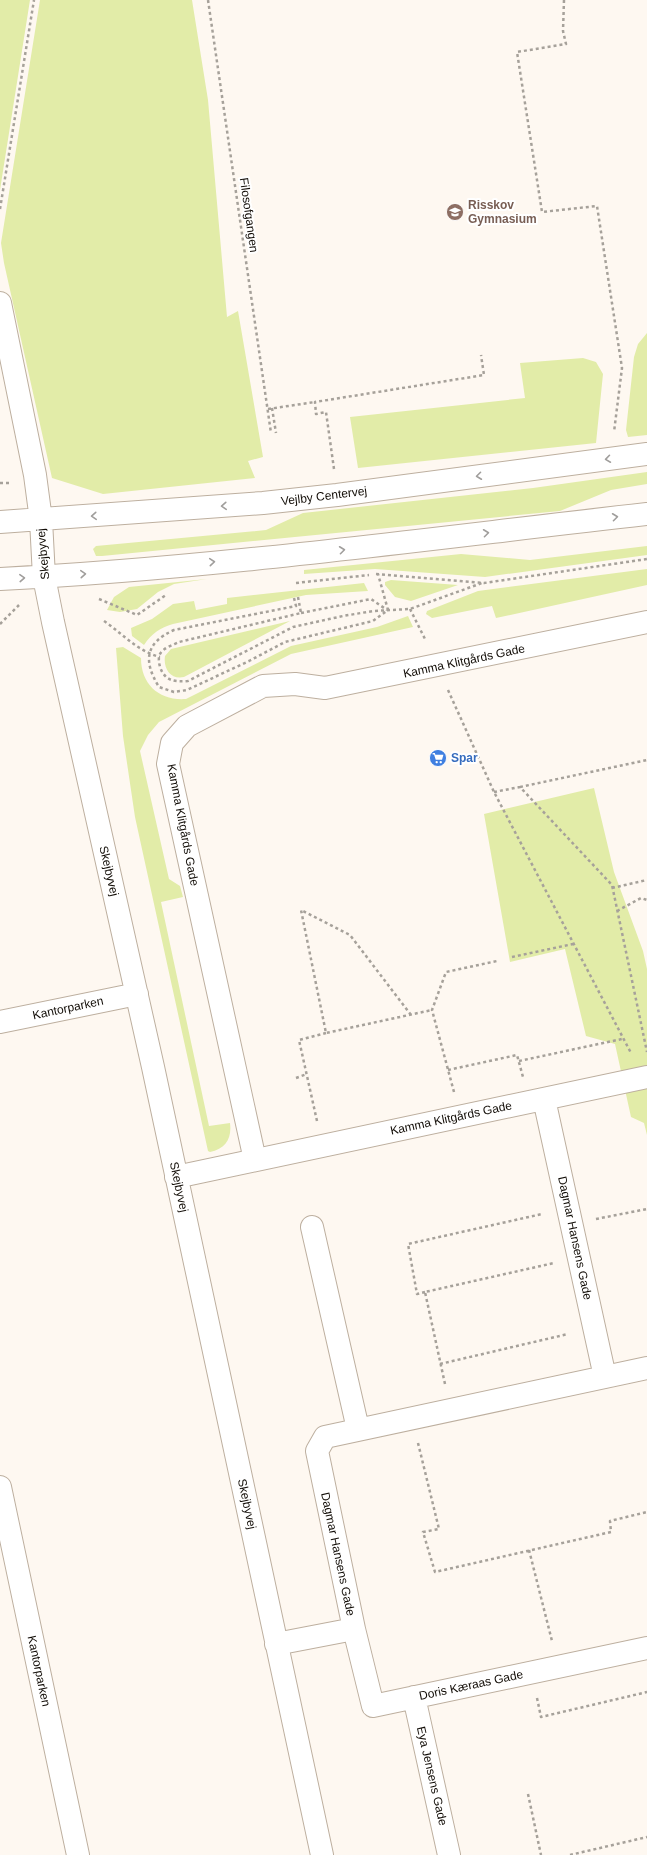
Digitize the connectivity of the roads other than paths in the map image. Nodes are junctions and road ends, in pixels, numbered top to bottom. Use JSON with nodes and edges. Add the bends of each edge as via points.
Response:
{"nodes":[{"id":1,"x":0,"y":303,"type":"edge"},
{"id":2,"x":647,"y":454,"type":"edge"},
{"id":3,"x":647,"y":514,"type":"edge"},
{"id":4,"x":41,"y":520,"type":"junction"},
{"id":5,"x":0,"y":522,"type":"edge"},
{"id":6,"x":44,"y":577,"type":"junction"},
{"id":7,"x":0,"y":579,"type":"edge"},
{"id":8,"x":647,"y":622,"type":"edge"},
{"id":9,"x":137,"y":994,"type":"junction"},
{"id":10,"x":0,"y":1022,"type":"edge"},
{"id":11,"x":647,"y":1077,"type":"edge"},
{"id":12,"x":537,"y":1100,"type":"junction"},
{"id":13,"x":255,"y":1160,"type":"junction"},
{"id":14,"x":176,"y":1177,"type":"junction"},
{"id":15,"x":312,"y":1228,"type":"dead end"},
{"id":16,"x":647,"y":1368,"type":"edge"},
{"id":17,"x":605,"y":1377,"type":"junction"},
{"id":18,"x":358,"y":1430,"type":"junction"},
{"id":19,"x":0,"y":1487,"type":"edge"},
{"id":20,"x":354,"y":1629,"type":"junction"},
{"id":21,"x":276,"y":1644,"type":"junction"},
{"id":22,"x":647,"y":1648,"type":"edge"},
{"id":23,"x":414,"y":1697,"type":"junction"},
{"id":24,"x":78,"y":1855,"type":"edge"},
{"id":25,"x":322,"y":1855,"type":"edge"},
{"id":26,"x":450,"y":1855,"type":"edge"}],
"edges":[{"from":1,"to":4,"type":"street","name":"Skejbyvej","via":[[35,475]]},
{"from":2,"to":4,"type":"street","name":"Vejlby Centervej","one_way":true,"via":[[337,495]]},
{"from":6,"to":3,"type":"street","one_way":true,"via":[[322,553]]},
{"from":4,"to":5,"type":"street","name":"Vejlby Centervej"},
{"from":4,"to":6,"type":"street","name":"Skejbyvej"},
{"from":7,"to":6,"type":"street","one_way":true},
{"from":6,"to":9,"type":"street","name":"Skejbyvej"},
{"from":8,"to":13,"type":"street","name":"Kamma Klitgårds Gade","via":[[325,688],[295,684],[262,686],[187,726],[172,743],[168,764]]},
{"from":9,"to":10,"type":"street","name":"Kantorparken"},
{"from":9,"to":14,"type":"street","name":"Skejbyvej"},
{"from":11,"to":12,"type":"street","name":"Kamma Klitgårds Gade"},
{"from":12,"to":13,"type":"street","name":"Kamma Klitgårds Gade"},
{"from":12,"to":17,"type":"street","name":"Dagmar Hansens Gade","via":[[570,1216]]},
{"from":13,"to":14,"type":"street","name":"Kamma Klitgårds Gade"},
{"from":14,"to":21,"type":"street","name":"Skejbyvej"},
{"from":15,"to":18,"type":"street"},
{"from":16,"to":17,"type":"street","name":"Dagmar Hansens Gade"},
{"from":17,"to":18,"type":"street","name":"Dagmar Hansens Gade"},
{"from":18,"to":20,"type":"street","name":"Dagmar Hansens Gade","via":[[325,1437],[317,1451]]},
{"from":19,"to":24,"type":"street","name":"Kantorparken"},
{"from":20,"to":21,"type":"street","name":"Dagmar Hansens Gade"},
{"from":20,"to":23,"type":"street","name":"Doris Kæraas Gade","via":[[373,1706]]},
{"from":21,"to":25,"type":"street","name":"Skejbyvej"},
{"from":22,"to":23,"type":"street","name":"Doris Kæraas Gade"},
{"from":23,"to":26,"type":"street","name":"Eya Jensens Gade"}]}
